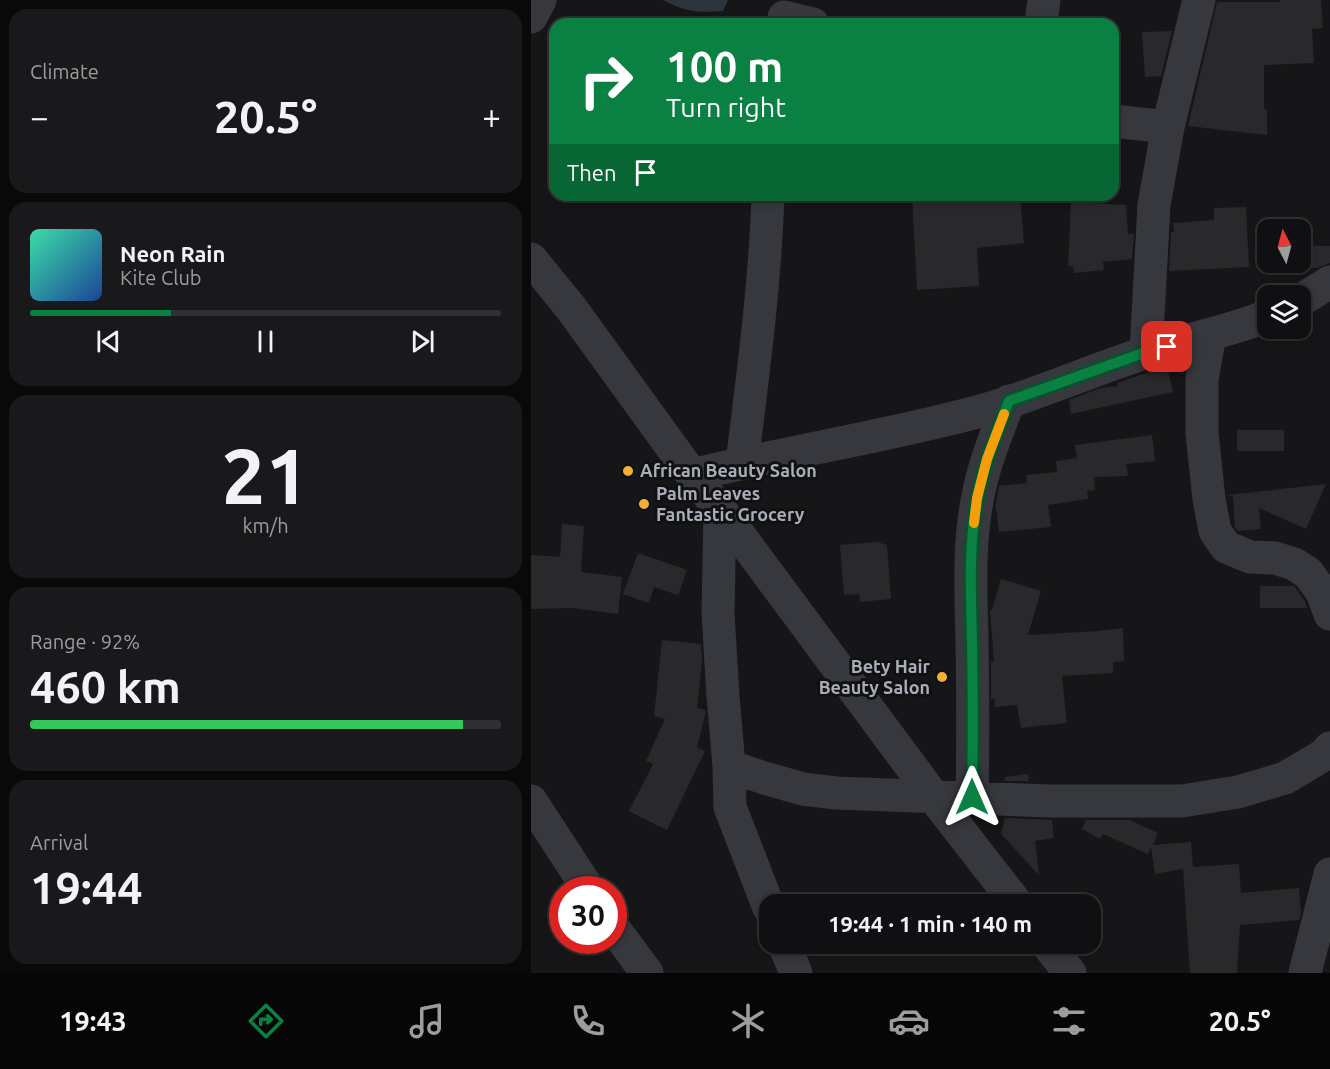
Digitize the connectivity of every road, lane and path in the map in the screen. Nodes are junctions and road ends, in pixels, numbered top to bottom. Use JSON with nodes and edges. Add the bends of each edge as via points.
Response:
{"nodes":[{"id":1,"x":540,"y":0,"type":"edge"},
{"id":2,"x":1044,"y":0,"type":"edge"},
{"id":3,"x":1199,"y":0,"type":"edge"},
{"id":4,"x":531,"y":17,"type":"edge"},
{"id":5,"x":1042,"y":18,"type":"edge"},
{"id":6,"x":1119,"y":122,"type":"edge"},
{"id":7,"x":1168,"y":127,"type":"junction"},
{"id":8,"x":768,"y":201,"type":"edge"},
{"id":9,"x":534,"y":268,"type":"edge"},
{"id":10,"x":1330,"y":282,"type":"edge"},
{"id":11,"x":1311,"y":294,"type":"edge"},
{"id":12,"x":1257,"y":320,"type":"edge"},
{"id":13,"x":1210,"y":335,"type":"junction"},
{"id":14,"x":1146,"y":352,"type":"junction"},
{"id":15,"x":1009,"y":401,"type":"junction"},
{"id":16,"x":742,"y":463,"type":"junction"},
{"id":17,"x":692,"y":475,"type":"junction"},
{"id":18,"x":720,"y":509,"type":"junction"},
{"id":19,"x":1330,"y":614,"type":"edge"},
{"id":20,"x":1330,"y":748,"type":"edge"},
{"id":21,"x":729,"y":766,"type":"junction"},
{"id":22,"x":933,"y":796,"type":"junction"},
{"id":23,"x":972,"y":797,"type":"junction"},
{"id":24,"x":531,"y":801,"type":"edge"},
{"id":25,"x":1330,"y":874,"type":"edge"},
{"id":26,"x":580,"y":876,"type":"edge"},
{"id":27,"x":764,"y":894,"type":"edge"},
{"id":28,"x":1009,"y":894,"type":"edge"},
{"id":29,"x":627,"y":946,"type":"edge"},
{"id":30,"x":788,"y":954,"type":"edge"},
{"id":31,"x":1055,"y":954,"type":"edge"},
{"id":32,"x":647,"y":973,"type":"edge"},
{"id":33,"x":796,"y":973,"type":"edge"},
{"id":34,"x":1070,"y":973,"type":"edge"},
{"id":35,"x":1305,"y":973,"type":"edge"}],
"edges":[{"from":1,"to":4,"type":"street"},
{"from":2,"to":5,"type":"street"},
{"from":3,"to":7,"type":"street"},
{"from":6,"to":7,"type":"street"},
{"from":7,"to":14,"type":"street","via":[[1154,205]]},
{"from":8,"to":16,"type":"street"},
{"from":9,"to":17,"type":"street","via":[[571,308]]},
{"from":10,"to":11,"type":"street"},
{"from":12,"to":13,"type":"street"},
{"from":13,"to":14,"type":"street"},
{"from":13,"to":19,"type":"street","via":[[1202,379],[1201,433],[1215,531],[1226,548],[1250,557],[1275,558],[1308,573]]},
{"from":14,"to":15,"type":"street"},
{"from":15,"to":16,"type":"street","via":[[874,436]]},
{"from":15,"to":23,"type":"street","via":[[987,459],[972,540]]},
{"from":16,"to":17,"type":"street"},
{"from":17,"to":18,"type":"street"},
{"from":18,"to":21,"type":"street","via":[[718,614]]},
{"from":18,"to":22,"type":"street"},
{"from":20,"to":23,"type":"street","via":[[1285,778],[1238,792],[1182,801]]},
{"from":21,"to":22,"type":"street","via":[[803,789]]},
{"from":21,"to":27,"type":"street","via":[[730,807]]},
{"from":22,"to":23,"type":"street"},
{"from":22,"to":28,"type":"street"},
{"from":24,"to":26,"type":"street"},
{"from":25,"to":35,"type":"street"},
{"from":29,"to":32,"type":"street"},
{"from":30,"to":33,"type":"street"},
{"from":31,"to":34,"type":"street"}]}
